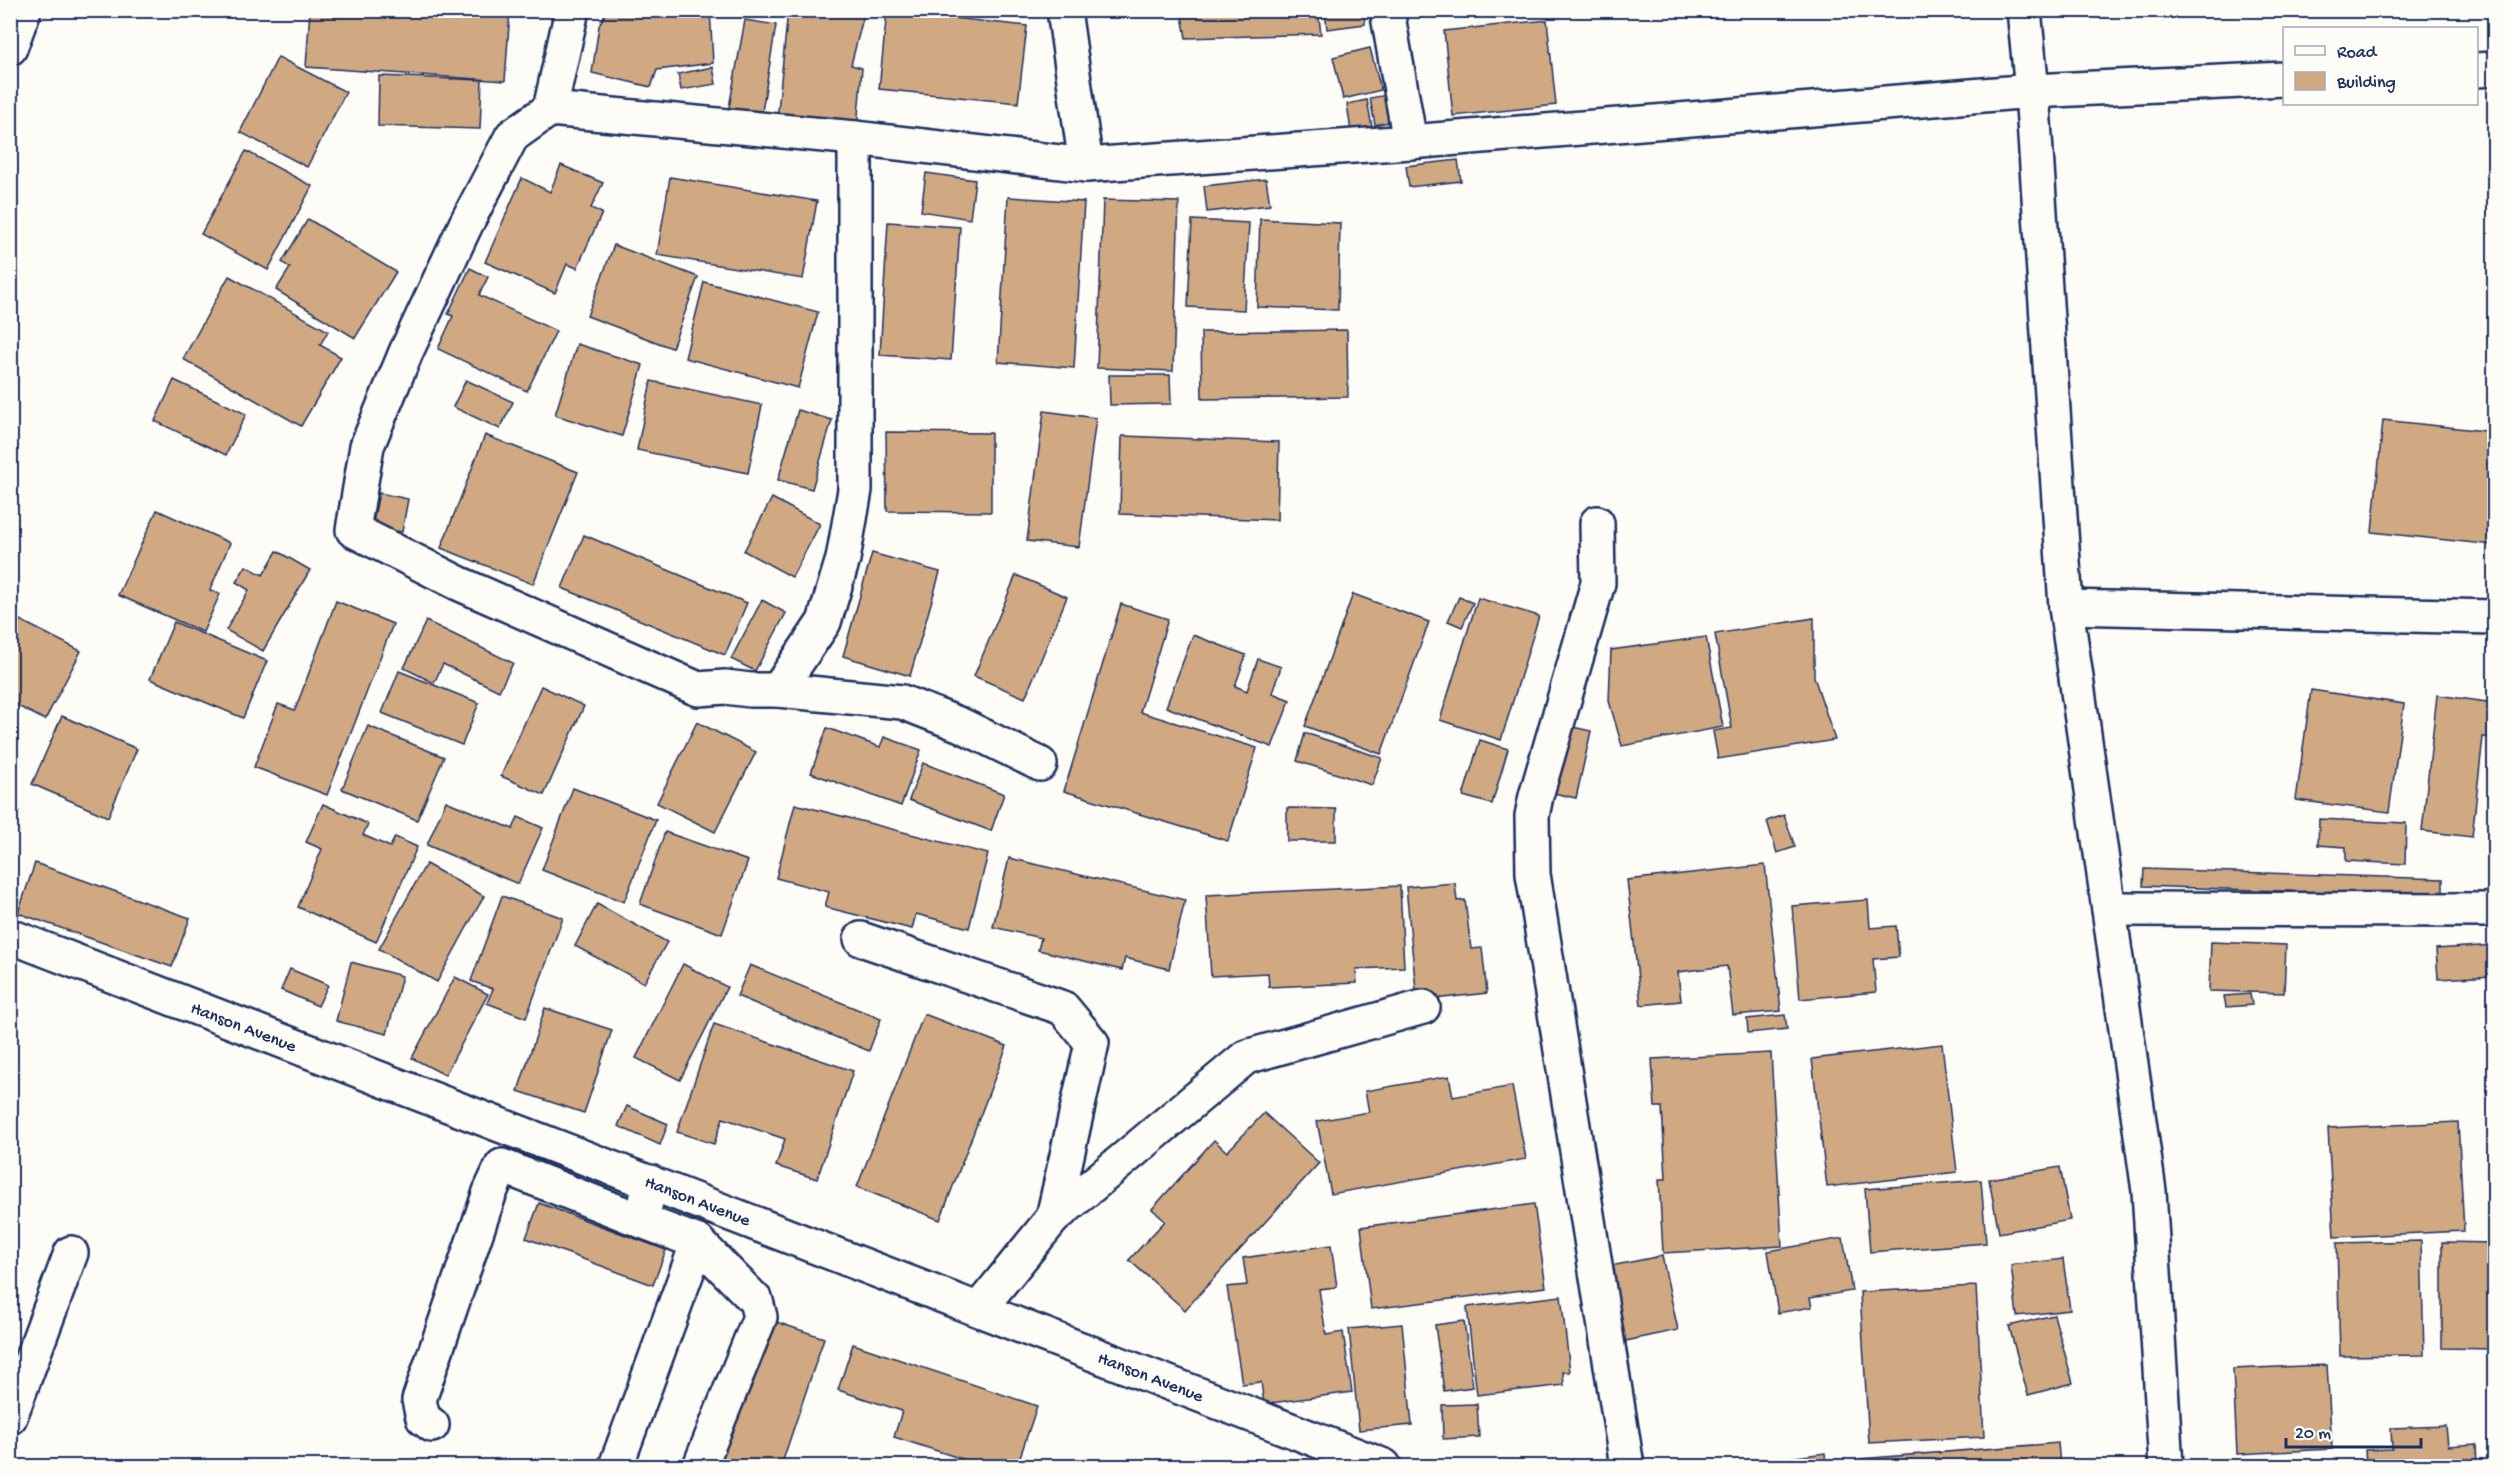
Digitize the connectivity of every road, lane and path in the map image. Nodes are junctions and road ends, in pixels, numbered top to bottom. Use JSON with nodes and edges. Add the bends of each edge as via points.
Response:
{"nodes":[{"id":1,"x":24,"y":10,"type":"edge"},
{"id":2,"x":572,"y":10,"type":"edge"},
{"id":3,"x":1064,"y":10,"type":"edge"},
{"id":4,"x":1387,"y":10,"type":"edge"},
{"id":5,"x":2024,"y":10,"type":"edge"},
{"id":6,"x":10,"y":48,"type":"edge"},
{"id":7,"x":2494,"y":69,"type":"edge"},
{"id":8,"x":2478,"y":70,"type":"edge"},
{"id":9,"x":2283,"y":79,"type":"edge"},
{"id":10,"x":2032,"y":91,"type":"junction"},
{"id":11,"x":550,"y":109,"type":"junction"},
{"id":12,"x":855,"y":138,"type":"junction"},
{"id":13,"x":1410,"y":142,"type":"junction"},
{"id":14,"x":1086,"y":165,"type":"junction"},
{"id":15,"x":1597,"y":522,"type":"dead end"},
{"id":16,"x":2066,"y":607,"type":"junction"},
{"id":17,"x":2494,"y":617,"type":"edge"},
{"id":18,"x":778,"y":690,"type":"junction"},
{"id":19,"x":1040,"y":764,"type":"dead end"},
{"id":20,"x":2109,"y":909,"type":"junction"},
{"id":21,"x":2494,"y":910,"type":"edge"},
{"id":22,"x":10,"y":936,"type":"edge"},
{"id":23,"x":861,"y":939,"type":"dead end"},
{"id":24,"x":1423,"y":1007,"type":"dead end"},
{"id":25,"x":650,"y":1182,"type":"junction"},
{"id":26,"x":1053,"y":1218,"type":"junction"},
{"id":27,"x":642,"y":1221,"type":"junction"},
{"id":28,"x":698,"y":1242,"type":"junction"},
{"id":29,"x":70,"y":1253,"type":"dead end"},
{"id":30,"x":979,"y":1309,"type":"junction"},
{"id":31,"x":10,"y":1417,"type":"edge"},
{"id":32,"x":432,"y":1425,"type":"dead end"},
{"id":33,"x":616,"y":1467,"type":"edge"},
{"id":34,"x":700,"y":1467,"type":"edge"},
{"id":35,"x":1384,"y":1467,"type":"edge"},
{"id":36,"x":1627,"y":1467,"type":"edge"},
{"id":37,"x":2166,"y":1467,"type":"edge"}],
"edges":[{"from":1,"to":6,"type":"street"},
{"from":2,"to":11,"type":"street"},
{"from":3,"to":14,"type":"street"},
{"from":4,"to":13,"type":"street"},
{"from":5,"to":10,"type":"street"},
{"from":7,"to":8,"type":"street"},
{"from":9,"to":10,"type":"street"},
{"from":10,"to":13,"type":"street"},
{"from":10,"to":16,"type":"street"},
{"from":11,"to":12,"type":"street"},
{"from":11,"to":18,"type":"street","via":[[512,136],[406,352],[367,446],[353,530],[458,583],[698,689]]},
{"from":12,"to":14,"type":"street"},
{"from":12,"to":18,"type":"street","via":[[855,490],[843,559],[824,622]]},
{"from":13,"to":14,"type":"street"},
{"from":15,"to":36,"type":"street","via":[[1598,583],[1536,796],[1532,816],[1533,874]]},
{"from":16,"to":17,"type":"street"},
{"from":16,"to":20,"type":"street"},
{"from":18,"to":19,"type":"street","via":[[902,702],[961,725]]},
{"from":20,"to":21,"type":"street"},
{"from":20,"to":37,"type":"street","via":[[2148,1191]]},
{"from":22,"to":25,"type":"street","name":"Hanson Avenue"},
{"from":23,"to":26,"type":"street","via":[[1063,1008],[1092,1043]]},
{"from":24,"to":26,"type":"street","via":[[1246,1057]]},
{"from":25,"to":27,"type":"street"},
{"from":25,"to":30,"type":"street","name":"Hanson Avenue"},
{"from":26,"to":30,"type":"street"},
{"from":27,"to":28,"type":"street"},
{"from":27,"to":32,"type":"street","via":[[502,1166],[419,1400],[423,1418]]},
{"from":28,"to":33,"type":"street"},
{"from":28,"to":34,"type":"street","via":[[756,1301],[760,1317]]},
{"from":29,"to":31,"type":"street"},
{"from":30,"to":35,"type":"street","name":"Hanson Avenue"}]}
